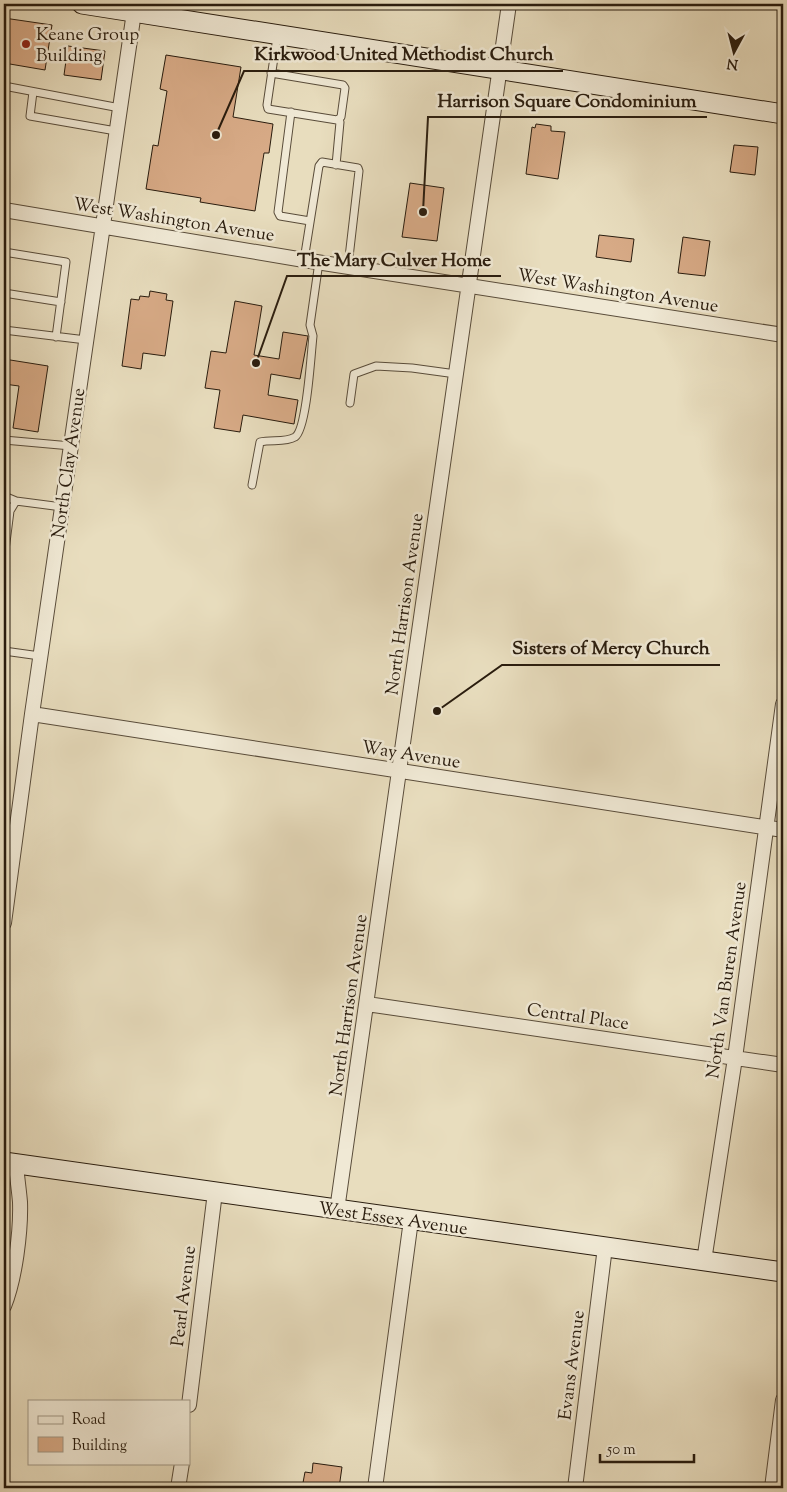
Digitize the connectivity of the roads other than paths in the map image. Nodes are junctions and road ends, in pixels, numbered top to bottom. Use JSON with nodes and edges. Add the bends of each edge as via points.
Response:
{"nodes":[{"id":1,"x":82,"y":4,"type":"edge"},
{"id":2,"x":509,"y":4,"type":"edge"},
{"id":3,"x":134,"y":8,"type":"edge"},
{"id":4,"x":277,"y":34,"type":"junction"},
{"id":5,"x":500,"y":69,"type":"junction"},
{"id":6,"x":271,"y":73,"type":"junction"},
{"id":7,"x":4,"y":86,"type":"edge"},
{"id":8,"x":33,"y":92,"type":"junction"},
{"id":9,"x":120,"y":108,"type":"junction"},
{"id":10,"x":291,"y":112,"type":"junction"},
{"id":11,"x":783,"y":114,"type":"edge"},
{"id":12,"x":337,"y":120,"type":"junction"},
{"id":13,"x":116,"y":131,"type":"junction"},
{"id":14,"x":336,"y":164,"type":"junction"},
{"id":15,"x":4,"y":210,"type":"edge"},
{"id":16,"x":310,"y":221,"type":"junction"},
{"id":17,"x":102,"y":225,"type":"junction"},
{"id":18,"x":4,"y":252,"type":"edge"},
{"id":19,"x":304,"y":260,"type":"junction"},
{"id":20,"x":319,"y":262,"type":"junction"},
{"id":21,"x":348,"y":266,"type":"junction"},
{"id":22,"x":469,"y":286,"type":"junction"},
{"id":23,"x":4,"y":293,"type":"edge"},
{"id":24,"x":61,"y":302,"type":"junction"},
{"id":25,"x":4,"y":330,"type":"edge"},
{"id":26,"x":783,"y":335,"type":"edge"},
{"id":27,"x":56,"y":337,"type":"junction"},
{"id":28,"x":86,"y":340,"type":"junction"},
{"id":29,"x":456,"y":374,"type":"junction"},
{"id":30,"x":350,"y":403,"type":"dead end"},
{"id":31,"x":4,"y":440,"type":"edge"},
{"id":32,"x":71,"y":446,"type":"junction"},
{"id":33,"x":252,"y":485,"type":"dead end"},
{"id":34,"x":4,"y":496,"type":"edge"},
{"id":35,"x":16,"y":501,"type":"junction"},
{"id":36,"x":62,"y":507,"type":"junction"},
{"id":37,"x":4,"y":558,"type":"edge"},
{"id":38,"x":4,"y":651,"type":"edge"},
{"id":39,"x":40,"y":656,"type":"junction"},
{"id":40,"x":783,"y":704,"type":"edge"},
{"id":41,"x":32,"y":714,"type":"junction"},
{"id":42,"x":399,"y":771,"type":"junction"},
{"id":43,"x":766,"y":828,"type":"junction"},
{"id":44,"x":783,"y":830,"type":"edge"},
{"id":45,"x":8,"y":866,"type":"edge"},
{"id":46,"x":4,"y":923,"type":"edge"},
{"id":47,"x":367,"y":1004,"type":"junction"},
{"id":48,"x":735,"y":1058,"type":"junction"},
{"id":49,"x":783,"y":1065,"type":"edge"},
{"id":50,"x":10,"y":1163,"type":"edge"},
{"id":51,"x":215,"y":1192,"type":"junction"},
{"id":52,"x":337,"y":1210,"type":"junction"},
{"id":53,"x":411,"y":1220,"type":"junction"},
{"id":54,"x":605,"y":1247,"type":"junction"},
{"id":55,"x":704,"y":1261,"type":"junction"},
{"id":56,"x":783,"y":1272,"type":"edge"},
{"id":57,"x":4,"y":1306,"type":"edge"},
{"id":58,"x":190,"y":1400,"type":"edge"},
{"id":59,"x":783,"y":1400,"type":"edge"},
{"id":60,"x":182,"y":1464,"type":"edge"},
{"id":61,"x":178,"y":1488,"type":"edge"},
{"id":62,"x":375,"y":1488,"type":"edge"},
{"id":63,"x":575,"y":1488,"type":"edge"},
{"id":64,"x":772,"y":1488,"type":"edge"}],
"edges":[{"from":1,"to":3,"type":"street"},
{"from":2,"to":5,"type":"street","name":"North Harrison Avenue"},
{"from":3,"to":4,"type":"street"},
{"from":3,"to":9,"type":"street","name":"North Clay Avenue"},
{"from":4,"to":5,"type":"street"},
{"from":4,"to":6,"type":"lane"},
{"from":5,"to":11,"type":"street"},
{"from":5,"to":22,"type":"street","name":"North Harrison Avenue"},
{"from":6,"to":10,"type":"lane","via":[[266,105]]},
{"from":6,"to":12,"type":"lane","via":[[343,85],[341,118]]},
{"from":7,"to":8,"type":"lane"},
{"from":8,"to":9,"type":"lane"},
{"from":8,"to":13,"type":"lane","via":[[30,116]]},
{"from":9,"to":13,"type":"street","name":"North Clay Avenue"},
{"from":10,"to":12,"type":"lane"},
{"from":10,"to":16,"type":"lane","via":[[278,212],[280,216]]},
{"from":12,"to":14,"type":"lane","via":[[340,122]]},
{"from":13,"to":17,"type":"street","name":"North Clay Avenue"},
{"from":14,"to":16,"type":"lane","via":[[322,162],[319,166]]},
{"from":14,"to":21,"type":"lane","via":[[358,168],[359,172]]},
{"from":15,"to":17,"type":"street","name":"West Washington Avenue"},
{"from":16,"to":19,"type":"lane"},
{"from":17,"to":19,"type":"street","name":"West Washington Avenue"},
{"from":17,"to":28,"type":"street","name":"North Clay Avenue"},
{"from":18,"to":24,"type":"lane","via":[[66,262]]},
{"from":19,"to":20,"type":"street","name":"West Washington Avenue"},
{"from":20,"to":21,"type":"street","name":"West Washington Avenue"},
{"from":20,"to":33,"type":"lane","via":[[310,325],[313,336],[306,408],[299,432],[290,439],[260,442]]},
{"from":21,"to":22,"type":"street","name":"West Washington Avenue"},
{"from":22,"to":26,"type":"street","name":"West Washington Avenue"},
{"from":22,"to":29,"type":"street","name":"North Harrison Avenue"},
{"from":23,"to":24,"type":"lane"},
{"from":24,"to":27,"type":"lane"},
{"from":25,"to":27,"type":"lane"},
{"from":27,"to":28,"type":"lane"},
{"from":28,"to":32,"type":"street","name":"North Clay Avenue"},
{"from":29,"to":30,"type":"lane","via":[[376,366],[354,374]]},
{"from":29,"to":42,"type":"street","name":"North Harrison Avenue"},
{"from":31,"to":32,"type":"lane"},
{"from":32,"to":36,"type":"street","name":"North Clay Avenue"},
{"from":34,"to":35,"type":"lane"},
{"from":35,"to":36,"type":"lane"},
{"from":35,"to":37,"type":"lane","via":[[10,510]]},
{"from":36,"to":39,"type":"street","name":"North Clay Avenue"},
{"from":38,"to":39,"type":"lane"},
{"from":39,"to":41,"type":"street","name":"North Clay Avenue"},
{"from":40,"to":43,"type":"street","name":"North Van Buren Avenue"},
{"from":41,"to":42,"type":"street","name":"Way Avenue"},
{"from":41,"to":45,"type":"street","name":"North Clay Avenue"},
{"from":42,"to":43,"type":"street","name":"Way Avenue"},
{"from":42,"to":47,"type":"street","name":"North Harrison Avenue"},
{"from":43,"to":44,"type":"street","name":"Way Avenue"},
{"from":43,"to":48,"type":"street","name":"North Van Buren Avenue"},
{"from":45,"to":46,"type":"street","name":"North Clay Avenue"},
{"from":47,"to":48,"type":"street","name":"Central Place"},
{"from":47,"to":52,"type":"street","name":"North Harrison Avenue"},
{"from":48,"to":49,"type":"street","name":"Central Place"},
{"from":48,"to":55,"type":"street","name":"North Van Buren Avenue"},
{"from":50,"to":51,"type":"street","name":"West Essex Avenue"},
{"from":50,"to":57,"type":"street","via":[[20,1203],[13,1272]]},
{"from":51,"to":52,"type":"street","name":"West Essex Avenue"},
{"from":51,"to":58,"type":"street","name":"Pearl Avenue"},
{"from":52,"to":53,"type":"street","name":"West Essex Avenue"},
{"from":53,"to":54,"type":"street","name":"West Essex Avenue"},
{"from":53,"to":62,"type":"street"},
{"from":54,"to":55,"type":"street","name":"West Essex Avenue"},
{"from":54,"to":63,"type":"street","name":"Evans Avenue"},
{"from":55,"to":56,"type":"street","name":"West Essex Avenue"},
{"from":59,"to":64,"type":"street"},
{"from":60,"to":61,"type":"street"}]}
